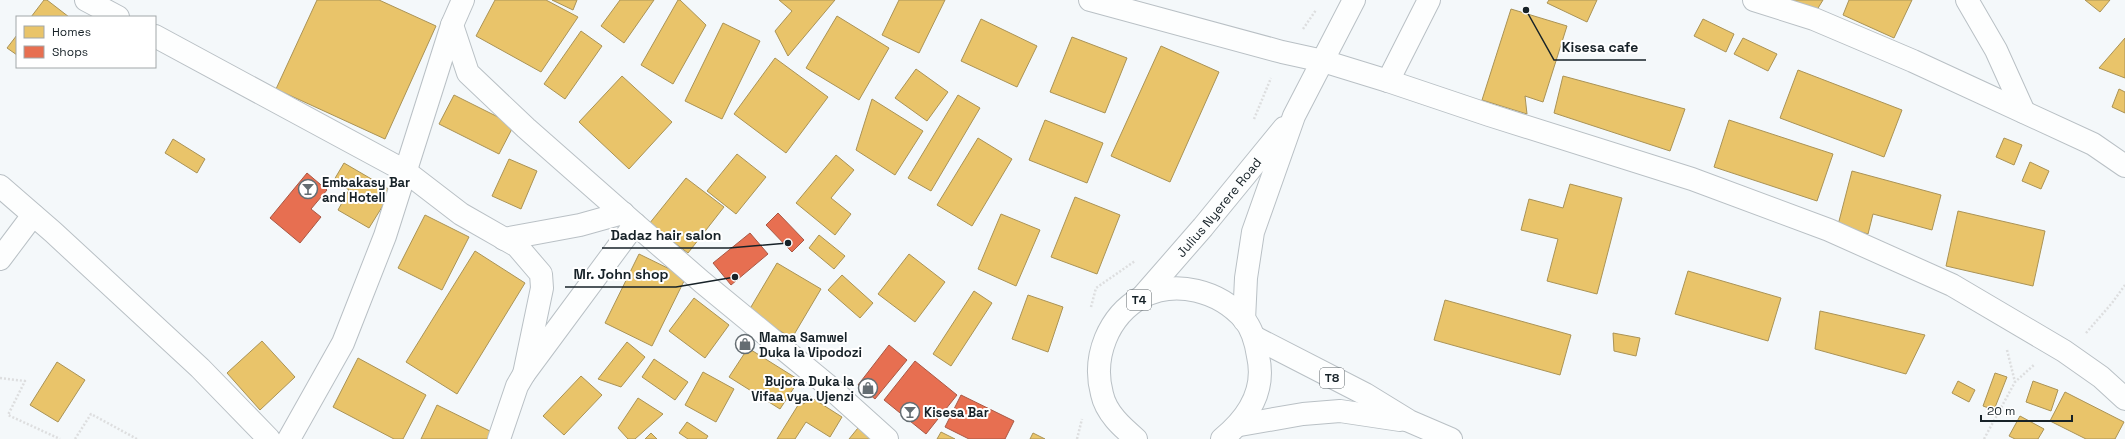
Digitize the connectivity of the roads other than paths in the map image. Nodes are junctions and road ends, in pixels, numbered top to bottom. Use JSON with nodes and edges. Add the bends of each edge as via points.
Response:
{"nodes":[{"id":1,"x":86,"y":0,"type":"edge"},
{"id":2,"x":1090,"y":0,"type":"edge"},
{"id":3,"x":1354,"y":0,"type":"edge"},
{"id":4,"x":1429,"y":0,"type":"edge"},
{"id":5,"x":1754,"y":0,"type":"edge"},
{"id":6,"x":1967,"y":0,"type":"edge"},
{"id":7,"x":461,"y":2,"type":"edge"},
{"id":8,"x":116,"y":16,"type":"edge"},
{"id":9,"x":452,"y":25,"type":"junction"},
{"id":10,"x":156,"y":37,"type":"edge"},
{"id":11,"x":1323,"y":61,"type":"junction"},
{"id":12,"x":1388,"y":80,"type":"junction"},
{"id":13,"x":2024,"y":112,"type":"junction"},
{"id":14,"x":1294,"y":116,"type":"junction"},
{"id":15,"x":2125,"y":166,"type":"edge"},
{"id":16,"x":405,"y":171,"type":"junction"},
{"id":17,"x":0,"y":186,"type":"edge"},
{"id":18,"x":33,"y":215,"type":"junction"},
{"id":19,"x":629,"y":219,"type":"junction"},
{"id":20,"x":504,"y":239,"type":"junction"},
{"id":21,"x":0,"y":258,"type":"edge"},
{"id":22,"x":1142,"y":297,"type":"junction"},
{"id":23,"x":1249,"y":329,"type":"junction"},
{"id":24,"x":524,"y":374,"type":"junction"},
{"id":25,"x":2125,"y":399,"type":"edge"},
{"id":26,"x":1409,"y":421,"type":"junction"},
{"id":27,"x":1240,"y":425,"type":"junction"},
{"id":28,"x":1115,"y":429,"type":"edge"},
{"id":29,"x":268,"y":439,"type":"edge"},
{"id":30,"x":289,"y":439,"type":"edge"},
{"id":31,"x":499,"y":439,"type":"edge"},
{"id":32,"x":887,"y":439,"type":"edge"},
{"id":33,"x":1136,"y":439,"type":"edge"},
{"id":34,"x":1222,"y":439,"type":"edge"},
{"id":35,"x":1451,"y":439,"type":"edge"}],
"edges":[{"from":1,"to":8,"type":"main road"},
{"from":2,"to":11,"type":"main road"},
{"from":3,"to":11,"type":"main road","name":"Julius Nyerere Road","number":"T4"},
{"from":4,"to":12,"type":"main road"},
{"from":5,"to":13,"type":"main road","via":[[1814,19]]},
{"from":6,"to":13,"type":"main road","via":[[1996,50]]},
{"from":7,"to":9,"type":"main road"},
{"from":9,"to":16,"type":"main road"},
{"from":9,"to":19,"type":"main road","via":[[468,73]]},
{"from":10,"to":16,"type":"main road"},
{"from":11,"to":12,"type":"main road"},
{"from":11,"to":14,"type":"main road","name":"Julius Nyerere Road","number":"T4"},
{"from":12,"to":25,"type":"main road","via":[[1489,115],[1692,179],[1829,230],[1952,285],[2060,349],[2101,378]]},
{"from":13,"to":15,"type":"main road","via":[[2093,144]]},
{"from":14,"to":22,"type":"main road","name":"Julius Nyerere Road","number":"T4","via":[[1204,227]]},
{"from":14,"to":23,"type":"main road","name":"Julius Nyerere Road","number":"T4","via":[[1254,232],[1246,278]]},
{"from":16,"to":20,"type":"main road","via":[[461,214]]},
{"from":16,"to":30,"type":"main road","via":[[385,236],[342,343]]},
{"from":17,"to":18,"type":"main road"},
{"from":18,"to":21,"type":"main road"},
{"from":18,"to":29,"type":"main road","via":[[200,368]]},
{"from":19,"to":20,"type":"main road"},
{"from":19,"to":24,"type":"main road"},
{"from":19,"to":32,"type":"main road","via":[[826,384]]},
{"from":20,"to":24,"type":"main road","via":[[517,246],[541,274],[542,288]]},
{"from":22,"to":23,"type":"main road","name":"Julius Nyerere Road","number":"T4","via":[[1169,289],[1198,290],[1224,301]]},
{"from":22,"to":28,"type":"main road","name":"Julius Nyerere Road","number":"T4","via":[[1120,315],[1104,338],[1098,367],[1102,395]]},
{"from":23,"to":26,"type":"main road","number":"T8"},
{"from":23,"to":27,"type":"main road","name":"Julius Nyerere Road","number":"T4","via":[[1261,368],[1256,398]]},
{"from":24,"to":31,"type":"main road"},
{"from":26,"to":27,"type":"main road","number":"T8","via":[[1340,412],[1303,414]]},
{"from":26,"to":35,"type":"main road","number":"T8"},
{"from":27,"to":34,"type":"main road","name":"Julius Nyerere Road","number":"T4"},
{"from":28,"to":33,"type":"main road","name":"Julius Nyerere Road","number":"T4"}]}
